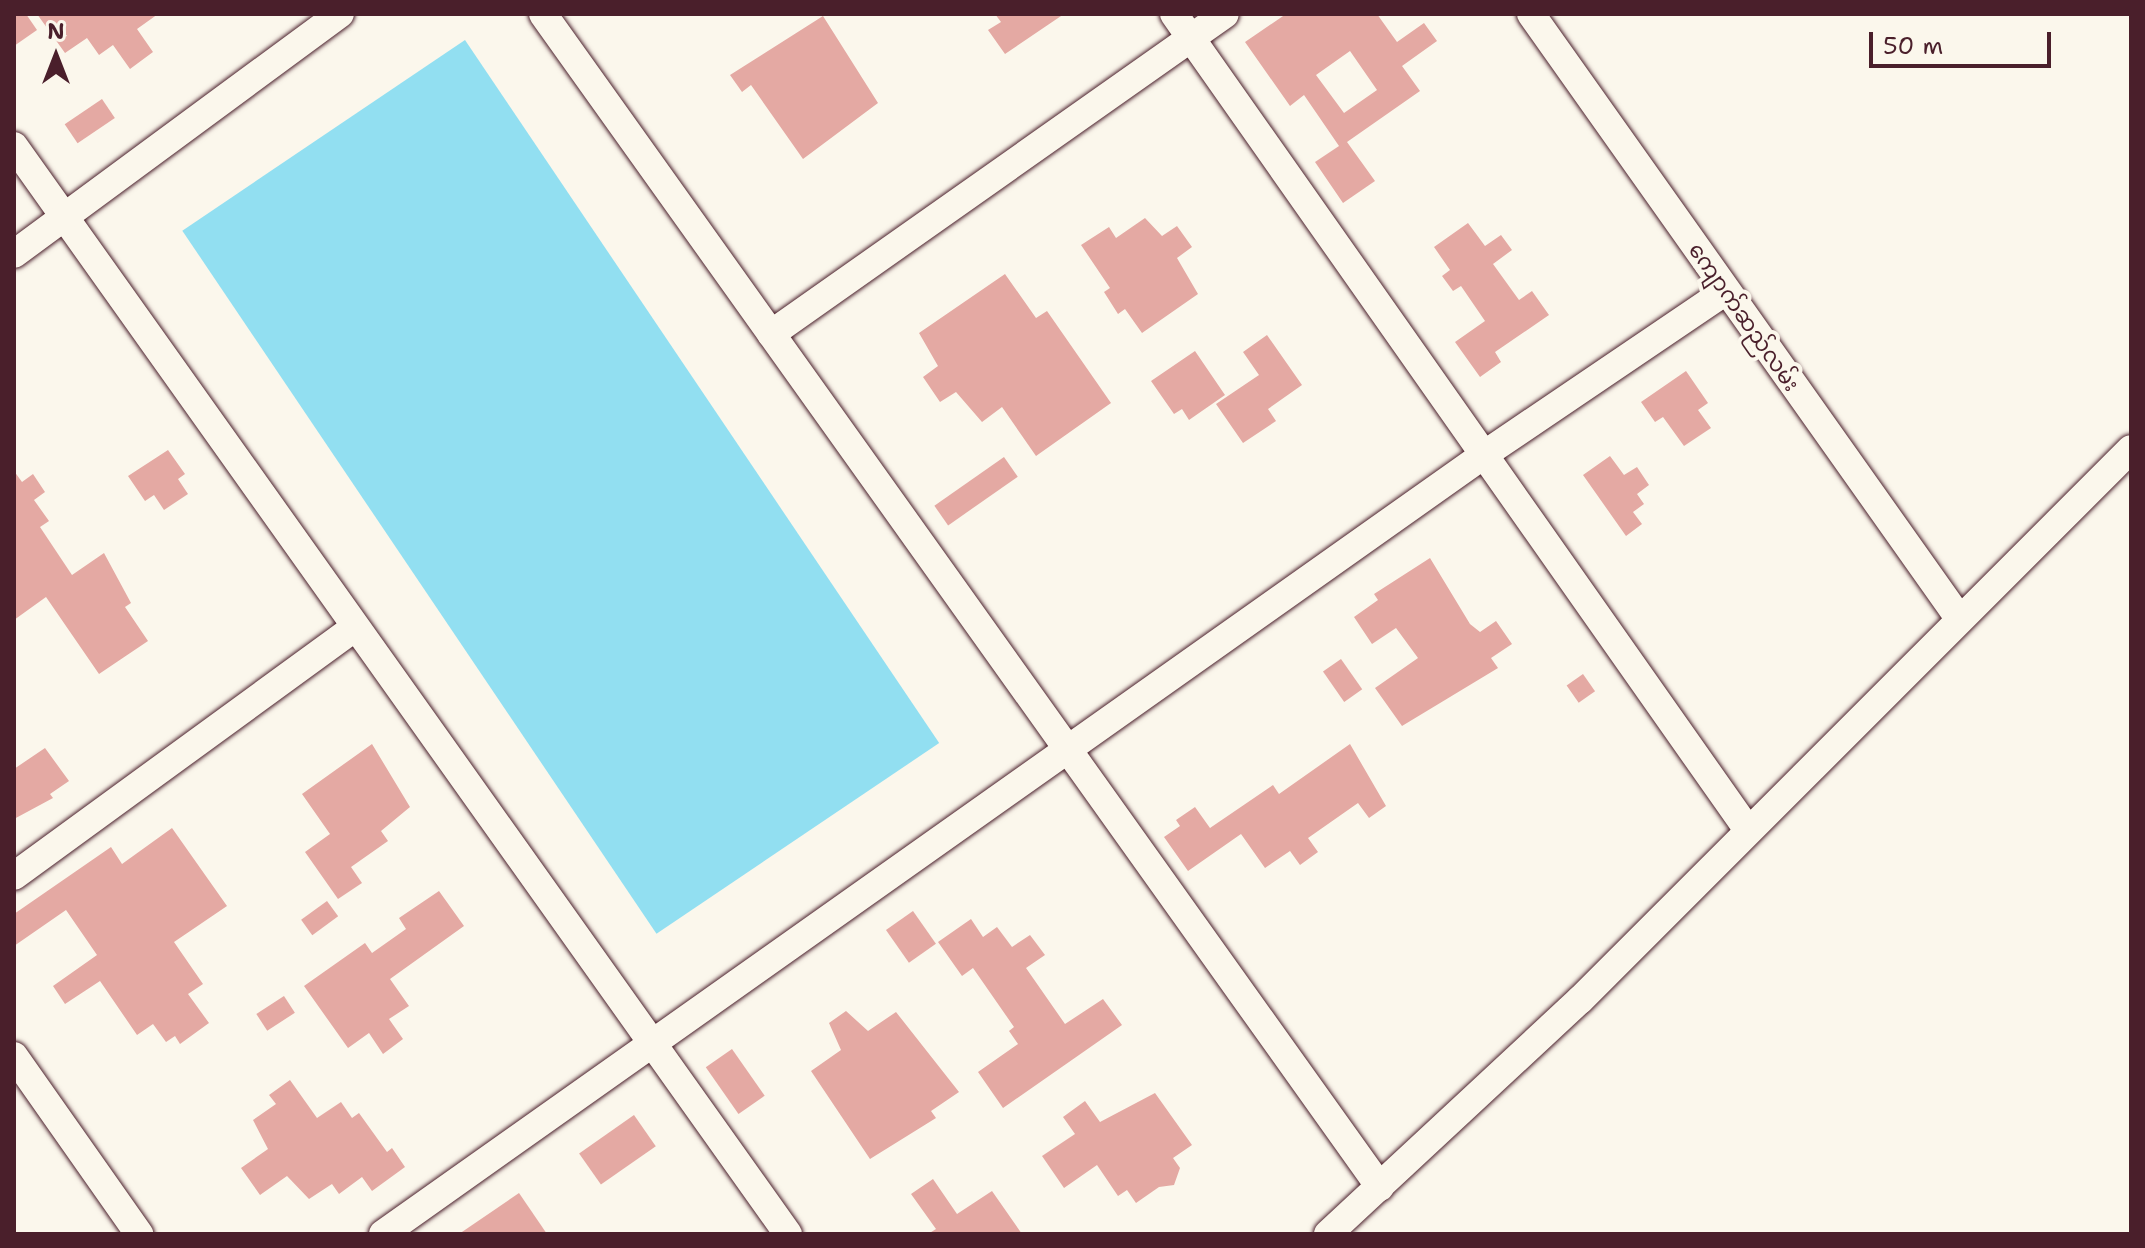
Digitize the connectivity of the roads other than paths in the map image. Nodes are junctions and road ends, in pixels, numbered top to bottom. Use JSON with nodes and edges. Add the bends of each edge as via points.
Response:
{"nodes":[{"id":1,"x":340,"y":14,"type":"edge"},
{"id":2,"x":543,"y":14,"type":"edge"},
{"id":3,"x":1174,"y":14,"type":"edge"},
{"id":4,"x":1225,"y":14,"type":"edge"},
{"id":5,"x":1531,"y":14,"type":"edge"},
{"id":6,"x":1190,"y":37,"type":"junction"},
{"id":7,"x":14,"y":146,"type":"edge"},
{"id":8,"x":66,"y":219,"type":"junction"},
{"id":9,"x":14,"y":254,"type":"edge"},
{"id":10,"x":1726,"y":291,"type":"junction"},
{"id":11,"x":771,"y":334,"type":"junction"},
{"id":12,"x":2131,"y":449,"type":"edge"},
{"id":13,"x":1485,"y":454,"type":"junction"},
{"id":14,"x":1959,"y":618,"type":"junction"},
{"id":15,"x":355,"y":627,"type":"junction"},
{"id":16,"x":1069,"y":751,"type":"junction"},
{"id":17,"x":1748,"y":830,"type":"junction"},
{"id":18,"x":14,"y":876,"type":"edge"},
{"id":19,"x":653,"y":1046,"type":"junction"},
{"id":20,"x":14,"y":1056,"type":"edge"},
{"id":21,"x":1380,"y":1187,"type":"junction"},
{"id":22,"x":139,"y":1234,"type":"edge"},
{"id":23,"x":383,"y":1234,"type":"edge"},
{"id":24,"x":788,"y":1234,"type":"edge"},
{"id":25,"x":1328,"y":1234,"type":"edge"}],
"edges":[{"from":1,"to":8,"type":"street"},
{"from":2,"to":11,"type":"street"},
{"from":3,"to":6,"type":"street"},
{"from":4,"to":6,"type":"street"},
{"from":5,"to":10,"type":"street","name":"ကျောက်ဆည်လမ်း"},
{"from":6,"to":11,"type":"street"},
{"from":6,"to":13,"type":"street"},
{"from":7,"to":8,"type":"street"},
{"from":8,"to":9,"type":"street"},
{"from":8,"to":15,"type":"street"},
{"from":10,"to":13,"type":"street"},
{"from":10,"to":14,"type":"street","name":"ကျောက်ဆည်လမ်း"},
{"from":11,"to":16,"type":"street"},
{"from":12,"to":14,"type":"street"},
{"from":13,"to":16,"type":"street"},
{"from":13,"to":17,"type":"street"},
{"from":14,"to":17,"type":"street"},
{"from":15,"to":18,"type":"street"},
{"from":15,"to":19,"type":"street"},
{"from":16,"to":19,"type":"street"},
{"from":16,"to":21,"type":"street"},
{"from":17,"to":21,"type":"street","via":[[1580,1000]]},
{"from":19,"to":23,"type":"street"},
{"from":19,"to":24,"type":"street"},
{"from":20,"to":22,"type":"street"},
{"from":21,"to":25,"type":"street"}]}
